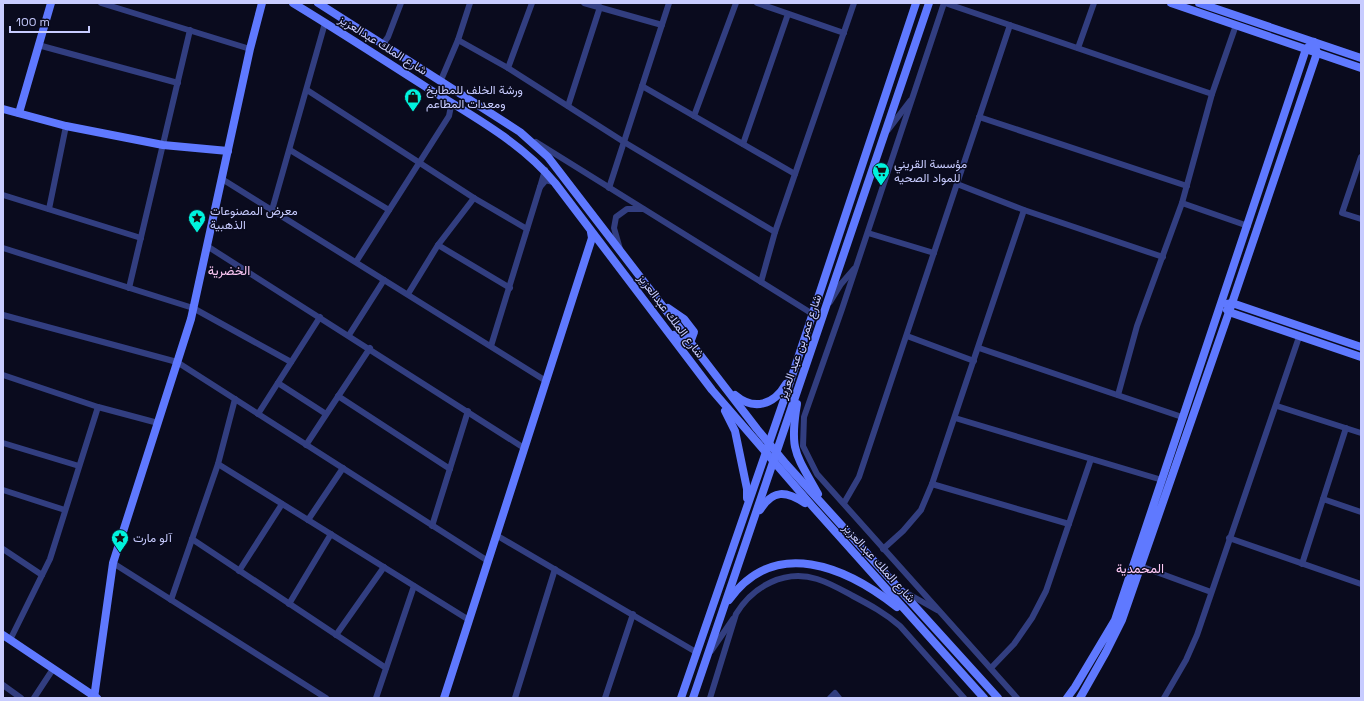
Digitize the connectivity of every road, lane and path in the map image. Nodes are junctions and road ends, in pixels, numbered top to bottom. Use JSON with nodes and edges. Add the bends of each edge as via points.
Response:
{"nodes":[{"id":1,"x":51,"y":3,"type":"edge"},
{"id":2,"x":101,"y":3,"type":"edge"},
{"id":3,"x":262,"y":3,"type":"edge"},
{"id":4,"x":293,"y":3,"type":"edge"},
{"id":5,"x":318,"y":3,"type":"edge"},
{"id":6,"x":401,"y":3,"type":"edge"},
{"id":7,"x":470,"y":3,"type":"edge"},
{"id":8,"x":532,"y":3,"type":"edge"},
{"id":9,"x":584,"y":3,"type":"edge"},
{"id":10,"x":670,"y":3,"type":"edge"},
{"id":11,"x":736,"y":3,"type":"edge"},
{"id":12,"x":757,"y":3,"type":"edge"},
{"id":13,"x":854,"y":3,"type":"edge"},
{"id":14,"x":916,"y":3,"type":"edge"},
{"id":15,"x":929,"y":3,"type":"edge"},
{"id":16,"x":945,"y":3,"type":"edge"},
{"id":17,"x":1094,"y":3,"type":"edge"},
{"id":18,"x":1171,"y":3,"type":"edge"},
{"id":19,"x":1199,"y":3,"type":"edge"},
{"id":20,"x":600,"y":7,"type":"junction"},
{"id":21,"x":788,"y":14,"type":"junction"},
{"id":22,"x":325,"y":23,"type":"junction"},
{"id":23,"x":662,"y":25,"type":"junction"},
{"id":24,"x":1010,"y":25,"type":"junction"},
{"id":25,"x":1236,"y":25,"type":"junction"},
{"id":26,"x":190,"y":30,"type":"junction"},
{"id":27,"x":844,"y":33,"type":"junction"},
{"id":28,"x":458,"y":40,"type":"junction"},
{"id":29,"x":1314,"y":42,"type":"junction"},
{"id":30,"x":383,"y":44,"type":"junction"},
{"id":31,"x":38,"y":45,"type":"junction"},
{"id":32,"x":1078,"y":48,"type":"junction"},
{"id":33,"x":250,"y":49,"type":"junction"},
{"id":34,"x":1306,"y":49,"type":"junction"},
{"id":35,"x":1317,"y":53,"type":"junction"},
{"id":36,"x":1361,"y":58,"type":"edge"},
{"id":37,"x":508,"y":68,"type":"junction"},
{"id":38,"x":1361,"y":68,"type":"edge"},
{"id":39,"x":441,"y":80,"type":"junction"},
{"id":40,"x":178,"y":83,"type":"junction"},
{"id":41,"x":420,"y":83,"type":"junction"},
{"id":42,"x":642,"y":86,"type":"junction"},
{"id":43,"x":307,"y":90,"type":"junction"},
{"id":44,"x":1212,"y":94,"type":"junction"},
{"id":45,"x":912,"y":99,"type":"junction"},
{"id":46,"x":448,"y":100,"type":"junction"},
{"id":47,"x":568,"y":106,"type":"junction"},
{"id":48,"x":483,"y":108,"type":"junction"},
{"id":49,"x":3,"y":109,"type":"edge"},
{"id":50,"x":19,"y":113,"type":"junction"},
{"id":51,"x":694,"y":116,"type":"junction"},
{"id":52,"x":979,"y":117,"type":"junction"},
{"id":53,"x":66,"y":126,"type":"junction"},
{"id":54,"x":520,"y":132,"type":"junction"},
{"id":55,"x":885,"y":135,"type":"junction"},
{"id":56,"x":624,"y":142,"type":"junction"},
{"id":57,"x":743,"y":144,"type":"junction"},
{"id":58,"x":163,"y":145,"type":"junction"},
{"id":59,"x":290,"y":150,"type":"junction"},
{"id":60,"x":228,"y":152,"type":"junction"},
{"id":61,"x":1361,"y":157,"type":"edge"},
{"id":62,"x":420,"y":163,"type":"junction"},
{"id":63,"x":544,"y":170,"type":"junction"},
{"id":64,"x":795,"y":174,"type":"junction"},
{"id":65,"x":222,"y":179,"type":"junction"},
{"id":66,"x":555,"y":183,"type":"junction"},
{"id":67,"x":957,"y":184,"type":"junction"},
{"id":68,"x":1187,"y":186,"type":"junction"},
{"id":69,"x":540,"y":187,"type":"junction"},
{"id":70,"x":609,"y":188,"type":"junction"},
{"id":71,"x":3,"y":195,"type":"edge"},
{"id":72,"x":474,"y":198,"type":"junction"},
{"id":73,"x":1182,"y":203,"type":"junction"},
{"id":74,"x":49,"y":209,"type":"junction"},
{"id":75,"x":644,"y":209,"type":"junction"},
{"id":76,"x":272,"y":210,"type":"junction"},
{"id":77,"x":389,"y":210,"type":"junction"},
{"id":78,"x":1024,"y":210,"type":"junction"},
{"id":79,"x":1361,"y":219,"type":"edge"},
{"id":80,"x":1248,"y":226,"type":"junction"},
{"id":81,"x":527,"y":229,"type":"junction"},
{"id":82,"x":591,"y":231,"type":"junction"},
{"id":83,"x":775,"y":232,"type":"junction"},
{"id":84,"x":868,"y":233,"type":"junction"},
{"id":85,"x":141,"y":238,"type":"junction"},
{"id":86,"x":438,"y":245,"type":"junction"},
{"id":87,"x":207,"y":246,"type":"junction"},
{"id":88,"x":3,"y":248,"type":"edge"},
{"id":89,"x":620,"y":250,"type":"junction"},
{"id":90,"x":587,"y":252,"type":"junction"},
{"id":91,"x":606,"y":252,"type":"junction"},
{"id":92,"x":934,"y":253,"type":"junction"},
{"id":93,"x":1163,"y":257,"type":"junction"},
{"id":94,"x":356,"y":262,"type":"junction"},
{"id":95,"x":857,"y":266,"type":"junction"},
{"id":96,"x":384,"y":280,"type":"junction"},
{"id":97,"x":628,"y":281,"type":"junction"},
{"id":98,"x":761,"y":282,"type":"junction"},
{"id":99,"x":129,"y":288,"type":"junction"},
{"id":100,"x":510,"y":288,"type":"junction"},
{"id":101,"x":408,"y":294,"type":"junction"},
{"id":102,"x":1232,"y":303,"type":"junction"},
{"id":103,"x":1222,"y":305,"type":"junction"},
{"id":104,"x":193,"y":308,"type":"junction"},
{"id":105,"x":825,"y":310,"type":"junction"},
{"id":106,"x":1229,"y":312,"type":"junction"},
{"id":107,"x":812,"y":313,"type":"junction"},
{"id":108,"x":3,"y":315,"type":"edge"},
{"id":109,"x":320,"y":317,"type":"junction"},
{"id":110,"x":349,"y":335,"type":"junction"},
{"id":111,"x":907,"y":336,"type":"junction"},
{"id":112,"x":1299,"y":337,"type":"junction"},
{"id":113,"x":690,"y":341,"type":"junction"},
{"id":114,"x":491,"y":346,"type":"junction"},
{"id":115,"x":1361,"y":347,"type":"edge"},
{"id":116,"x":370,"y":348,"type":"junction"},
{"id":117,"x":979,"y":348,"type":"junction"},
{"id":118,"x":1361,"y":357,"type":"edge"},
{"id":119,"x":974,"y":361,"type":"junction"},
{"id":120,"x":177,"y":362,"type":"junction"},
{"id":121,"x":291,"y":362,"type":"junction"},
{"id":122,"x":3,"y":375,"type":"edge"},
{"id":123,"x":790,"y":379,"type":"junction"},
{"id":124,"x":801,"y":380,"type":"junction"},
{"id":125,"x":546,"y":381,"type":"junction"},
{"id":126,"x":278,"y":384,"type":"junction"},
{"id":127,"x":724,"y":386,"type":"junction"},
{"id":128,"x":712,"y":390,"type":"junction"},
{"id":129,"x":1118,"y":395,"type":"junction"},
{"id":130,"x":338,"y":396,"type":"junction"},
{"id":131,"x":235,"y":399,"type":"junction"},
{"id":132,"x":1277,"y":406,"type":"junction"},
{"id":133,"x":98,"y":407,"type":"junction"},
{"id":134,"x":468,"y":411,"type":"junction"},
{"id":135,"x":258,"y":414,"type":"junction"},
{"id":136,"x":326,"y":414,"type":"junction"},
{"id":137,"x":1182,"y":417,"type":"junction"},
{"id":138,"x":955,"y":418,"type":"junction"},
{"id":139,"x":158,"y":423,"type":"junction"},
{"id":140,"x":1346,"y":428,"type":"junction"},
{"id":141,"x":1361,"y":433,"type":"edge"},
{"id":142,"x":3,"y":443,"type":"edge"},
{"id":143,"x":768,"y":443,"type":"junction"},
{"id":144,"x":306,"y":445,"type":"junction"},
{"id":145,"x":524,"y":448,"type":"junction"},
{"id":146,"x":776,"y":452,"type":"junction"},
{"id":147,"x":765,"y":453,"type":"junction"},
{"id":148,"x":1091,"y":459,"type":"junction"},
{"id":149,"x":773,"y":462,"type":"junction"},
{"id":150,"x":218,"y":464,"type":"junction"},
{"id":151,"x":79,"y":466,"type":"junction"},
{"id":152,"x":342,"y":468,"type":"junction"},
{"id":153,"x":450,"y":469,"type":"junction"},
{"id":154,"x":1162,"y":480,"type":"junction"},
{"id":155,"x":932,"y":484,"type":"junction"},
{"id":156,"x":3,"y":490,"type":"edge"},
{"id":157,"x":1323,"y":499,"type":"junction"},
{"id":158,"x":844,"y":503,"type":"junction"},
{"id":159,"x":282,"y":504,"type":"junction"},
{"id":160,"x":824,"y":505,"type":"junction"},
{"id":161,"x":746,"y":506,"type":"junction"},
{"id":162,"x":813,"y":508,"type":"junction"},
{"id":163,"x":65,"y":510,"type":"junction"},
{"id":164,"x":1361,"y":512,"type":"edge"},
{"id":165,"x":308,"y":520,"type":"junction"},
{"id":166,"x":753,"y":521,"type":"junction"},
{"id":167,"x":1069,"y":524,"type":"junction"},
{"id":168,"x":432,"y":526,"type":"junction"},
{"id":169,"x":331,"y":534,"type":"junction"},
{"id":170,"x":496,"y":535,"type":"junction"},
{"id":171,"x":1230,"y":538,"type":"junction"},
{"id":172,"x":192,"y":540,"type":"junction"},
{"id":173,"x":3,"y":549,"type":"edge"},
{"id":174,"x":883,"y":549,"type":"junction"},
{"id":175,"x":488,"y":561,"type":"junction"},
{"id":176,"x":113,"y":563,"type":"junction"},
{"id":177,"x":1302,"y":564,"type":"junction"},
{"id":178,"x":1140,"y":566,"type":"junction"},
{"id":179,"x":384,"y":567,"type":"junction"},
{"id":180,"x":555,"y":569,"type":"junction"},
{"id":181,"x":239,"y":571,"type":"junction"},
{"id":182,"x":42,"y":575,"type":"junction"},
{"id":183,"x":1361,"y":584,"type":"edge"},
{"id":184,"x":414,"y":586,"type":"junction"},
{"id":185,"x":899,"y":589,"type":"junction"},
{"id":186,"x":1212,"y":592,"type":"junction"},
{"id":187,"x":171,"y":600,"type":"junction"},
{"id":188,"x":289,"y":604,"type":"junction"},
{"id":189,"x":723,"y":609,"type":"junction"},
{"id":190,"x":633,"y":614,"type":"junction"},
{"id":191,"x":736,"y":614,"type":"junction"},
{"id":192,"x":944,"y":614,"type":"junction"},
{"id":193,"x":469,"y":620,"type":"junction"},
{"id":194,"x":916,"y":622,"type":"junction"},
{"id":195,"x":336,"y":635,"type":"junction"},
{"id":196,"x":6,"y":638,"type":"edge"},
{"id":197,"x":696,"y":652,"type":"junction"},
{"id":198,"x":706,"y":659,"type":"junction"},
{"id":199,"x":386,"y":668,"type":"junction"},
{"id":200,"x":991,"y":668,"type":"junction"},
{"id":201,"x":53,"y":669,"type":"junction"},
{"id":202,"x":3,"y":685,"type":"edge"},
{"id":203,"x":694,"y":696,"type":"edge"},
{"id":204,"x":95,"y":697,"type":"edge"},
{"id":205,"x":446,"y":697,"type":"edge"},
{"id":206,"x":21,"y":698,"type":"edge"},
{"id":207,"x":34,"y":698,"type":"edge"},
{"id":208,"x":326,"y":698,"type":"edge"},
{"id":209,"x":376,"y":698,"type":"edge"},
{"id":210,"x":515,"y":698,"type":"edge"},
{"id":211,"x":605,"y":698,"type":"edge"},
{"id":212,"x":681,"y":698,"type":"edge"},
{"id":213,"x":710,"y":698,"type":"edge"},
{"id":214,"x":830,"y":698,"type":"edge"},
{"id":215,"x":839,"y":698,"type":"edge"},
{"id":216,"x":964,"y":698,"type":"edge"},
{"id":217,"x":984,"y":698,"type":"edge"},
{"id":218,"x":998,"y":698,"type":"edge"},
{"id":219,"x":1017,"y":698,"type":"edge"},
{"id":220,"x":1067,"y":698,"type":"edge"},
{"id":221,"x":1080,"y":698,"type":"edge"},
{"id":222,"x":1164,"y":698,"type":"edge"}],
"edges":[{"from":1,"to":31,"type":"street"},
{"from":2,"to":26,"type":"street"},
{"from":3,"to":33,"type":"street"},
{"from":4,"to":22,"type":"street","name":"شارع الملك عبدالعزيز"},
{"from":5,"to":30,"type":"street","name":"شارع الملك عبدالعزيز"},
{"from":6,"to":30,"type":"street"},
{"from":7,"to":28,"type":"street"},
{"from":8,"to":37,"type":"street"},
{"from":9,"to":20,"type":"street"},
{"from":10,"to":23,"type":"street"},
{"from":11,"to":51,"type":"street"},
{"from":12,"to":21,"type":"street"},
{"from":13,"to":27,"type":"street"},
{"from":14,"to":107,"type":"street","name":"شارع عمر بن عبد العزيز"},
{"from":15,"to":55,"type":"street","name":"شارع عمر بن عبد العزيز"},
{"from":16,"to":24,"type":"street"},
{"from":16,"to":45,"type":"street"},
{"from":17,"to":32,"type":"street"},
{"from":18,"to":25,"type":"street"},
{"from":19,"to":29,"type":"street"},
{"from":20,"to":23,"type":"street"},
{"from":20,"to":47,"type":"street"},
{"from":21,"to":27,"type":"street"},
{"from":21,"to":57,"type":"street"},
{"from":22,"to":41,"type":"street","name":"شارع الملك عبدالعزيز"},
{"from":22,"to":43,"type":"street"},
{"from":23,"to":42,"type":"street"},
{"from":24,"to":32,"type":"street"},
{"from":24,"to":52,"type":"street"},
{"from":25,"to":34,"type":"street"},
{"from":25,"to":44,"type":"street"},
{"from":26,"to":33,"type":"street"},
{"from":26,"to":40,"type":"street"},
{"from":27,"to":64,"type":"street"},
{"from":28,"to":37,"type":"street"},
{"from":28,"to":39,"type":"street"},
{"from":29,"to":34,"type":"street"},
{"from":29,"to":35,"type":"street"},
{"from":29,"to":36,"type":"street"},
{"from":30,"to":39,"type":"street","name":"شارع الملك عبدالعزيز"},
{"from":31,"to":40,"type":"street"},
{"from":31,"to":50,"type":"street"},
{"from":32,"to":44,"type":"street"},
{"from":33,"to":60,"type":"street"},
{"from":34,"to":35,"type":"street"},
{"from":34,"to":80,"type":"street"},
{"from":35,"to":38,"type":"street"},
{"from":35,"to":102,"type":"street"},
{"from":37,"to":47,"type":"street"},
{"from":39,"to":48,"type":"street","name":"شارع الملك عبدالعزيز"},
{"from":40,"to":58,"type":"street"},
{"from":41,"to":46,"type":"street","name":"شارع الملك عبدالعزيز"},
{"from":41,"to":48,"type":"street","via":[[438,89],[477,114],[483,113]]},
{"from":42,"to":51,"type":"street"},
{"from":42,"to":56,"type":"street"},
{"from":43,"to":59,"type":"street"},
{"from":43,"to":62,"type":"street"},
{"from":44,"to":68,"type":"street"},
{"from":45,"to":55,"type":"street"},
{"from":45,"to":84,"type":"street"},
{"from":46,"to":62,"type":"street","via":[[451,106],[450,113]]},
{"from":46,"to":63,"type":"street","name":"شارع الملك عبدالعزيز","via":[[517,146]]},
{"from":47,"to":56,"type":"street"},
{"from":48,"to":54,"type":"street","name":"شارع الملك عبدالعزيز"},
{"from":49,"to":50,"type":"street"},
{"from":50,"to":53,"type":"street"},
{"from":51,"to":57,"type":"street"},
{"from":52,"to":67,"type":"street"},
{"from":52,"to":68,"type":"street"},
{"from":53,"to":58,"type":"street"},
{"from":53,"to":74,"type":"street"},
{"from":54,"to":70,"type":"street"},
{"from":54,"to":89,"type":"street","name":"شارع الملك عبدالعزيز","via":[[557,166]]},
{"from":55,"to":105,"type":"street","name":"شارع عمر بن عبد العزيز"},
{"from":56,"to":70,"type":"street"},
{"from":56,"to":83,"type":"street"},
{"from":57,"to":64,"type":"street"},
{"from":58,"to":60,"type":"street"},
{"from":58,"to":85,"type":"street"},
{"from":59,"to":76,"type":"street"},
{"from":59,"to":77,"type":"street"},
{"from":60,"to":65,"type":"street"},
{"from":61,"to":79,"type":"street","via":[[1342,213]]},
{"from":62,"to":72,"type":"street"},
{"from":62,"to":77,"type":"street"},
{"from":63,"to":66,"type":"street","name":"شارع الملك عبدالعزيز"},
{"from":63,"to":69,"type":"street"},
{"from":64,"to":83,"type":"street"},
{"from":65,"to":76,"type":"street"},
{"from":65,"to":87,"type":"street"},
{"from":66,"to":69,"type":"street","via":[[546,180]]},
{"from":66,"to":82,"type":"street","name":"شارع الملك عبدالعزيز"},
{"from":67,"to":78,"type":"street"},
{"from":67,"to":92,"type":"street"},
{"from":68,"to":73,"type":"street"},
{"from":69,"to":81,"type":"street"},
{"from":70,"to":75,"type":"street"},
{"from":71,"to":74,"type":"street"},
{"from":72,"to":81,"type":"street"},
{"from":72,"to":86,"type":"street"},
{"from":73,"to":80,"type":"street"},
{"from":73,"to":93,"type":"street"},
{"from":74,"to":85,"type":"street"},
{"from":75,"to":89,"type":"street","via":[[627,209],[616,217],[614,228]]},
{"from":75,"to":98,"type":"street"},
{"from":76,"to":94,"type":"street"},
{"from":77,"to":94,"type":"street"},
{"from":78,"to":93,"type":"street"},
{"from":78,"to":117,"type":"street"},
{"from":80,"to":103,"type":"street"},
{"from":81,"to":100,"type":"street"},
{"from":82,"to":90,"type":"street","via":[[592,238]]},
{"from":82,"to":91,"type":"street","name":"شارع الملك عبدالعزيز"},
{"from":83,"to":98,"type":"street"},
{"from":84,"to":92,"type":"street"},
{"from":84,"to":95,"type":"street"},
{"from":85,"to":99,"type":"street"},
{"from":86,"to":100,"type":"street"},
{"from":86,"to":101,"type":"street"},
{"from":87,"to":104,"type":"street"},
{"from":87,"to":109,"type":"street"},
{"from":88,"to":99,"type":"street"},
{"from":89,"to":113,"type":"street","name":"شارع الملك عبدالعزيز"},
{"from":90,"to":91,"type":"street","via":[[596,246]]},
{"from":90,"to":125,"type":"street"},
{"from":91,"to":97,"type":"street","name":"شارع الملك عبدالعزيز"},
{"from":92,"to":111,"type":"street"},
{"from":93,"to":129,"type":"street","via":[[1137,326]]},
{"from":94,"to":96,"type":"street"},
{"from":95,"to":105,"type":"street","via":[[841,284]]},
{"from":95,"to":158,"type":"street","via":[[804,417],[803,446],[817,474]]},
{"from":96,"to":101,"type":"street"},
{"from":96,"to":110,"type":"street"},
{"from":97,"to":113,"type":"street","via":[[648,299],[678,339]]},
{"from":97,"to":128,"type":"street","name":"شارع الملك عبدالعزيز"},
{"from":98,"to":107,"type":"street"},
{"from":99,"to":104,"type":"street"},
{"from":100,"to":114,"type":"street"},
{"from":101,"to":114,"type":"street"},
{"from":102,"to":103,"type":"street"},
{"from":102,"to":106,"type":"street"},
{"from":102,"to":115,"type":"street"},
{"from":103,"to":106,"type":"street"},
{"from":103,"to":137,"type":"street"},
{"from":104,"to":120,"type":"street"},
{"from":104,"to":121,"type":"street"},
{"from":105,"to":124,"type":"street","name":"شارع عمر بن عبد العزيز"},
{"from":106,"to":112,"type":"street"},
{"from":106,"to":178,"type":"street"},
{"from":107,"to":123,"type":"street","name":"شارع عمر بن عبد العزيز"},
{"from":108,"to":120,"type":"street"},
{"from":109,"to":110,"type":"street"},
{"from":109,"to":121,"type":"street"},
{"from":110,"to":116,"type":"street"},
{"from":111,"to":119,"type":"street"},
{"from":111,"to":158,"type":"street","via":[[859,477]]},
{"from":112,"to":118,"type":"street"},
{"from":112,"to":132,"type":"street"},
{"from":113,"to":127,"type":"street","name":"شارع الملك عبدالعزيز"},
{"from":114,"to":125,"type":"street"},
{"from":116,"to":130,"type":"street"},
{"from":116,"to":134,"type":"street"},
{"from":117,"to":119,"type":"street"},
{"from":117,"to":129,"type":"street"},
{"from":119,"to":138,"type":"street"},
{"from":120,"to":131,"type":"street"},
{"from":120,"to":139,"type":"street"},
{"from":121,"to":126,"type":"street"},
{"from":122,"to":133,"type":"street"},
{"from":123,"to":127,"type":"street","via":[[777,397],[760,405],[742,401]]},
{"from":123,"to":143,"type":"street","name":"شارع عمر بن عبد العزيز"},
{"from":124,"to":146,"type":"street","name":"شارع عمر بن عبد العزيز"},
{"from":124,"to":160,"type":"street","via":[[793,430],[794,448],[800,464]]},
{"from":125,"to":145,"type":"street"},
{"from":126,"to":135,"type":"street"},
{"from":126,"to":136,"type":"street"},
{"from":127,"to":143,"type":"street","name":"شارع الملك عبدالعزيز"},
{"from":128,"to":147,"type":"street","name":"شارع الملك عبدالعزيز"},
{"from":128,"to":161,"type":"street","via":[[735,431],[747,489]]},
{"from":129,"to":137,"type":"street"},
{"from":130,"to":136,"type":"street"},
{"from":130,"to":153,"type":"street"},
{"from":131,"to":135,"type":"street"},
{"from":131,"to":150,"type":"street"},
{"from":132,"to":140,"type":"street"},
{"from":132,"to":171,"type":"street"},
{"from":133,"to":139,"type":"street"},
{"from":133,"to":151,"type":"street"},
{"from":134,"to":145,"type":"street"},
{"from":134,"to":153,"type":"street"},
{"from":135,"to":144,"type":"street"},
{"from":136,"to":144,"type":"street"},
{"from":137,"to":154,"type":"street"},
{"from":138,"to":148,"type":"street"},
{"from":138,"to":155,"type":"street"},
{"from":139,"to":176,"type":"street"},
{"from":140,"to":141,"type":"street"},
{"from":140,"to":157,"type":"street"},
{"from":142,"to":151,"type":"street"},
{"from":143,"to":146,"type":"street","name":"شارع الملك عبدالعزيز"},
{"from":143,"to":147,"type":"street","name":"شارع عمر بن عبد العزيز"},
{"from":144,"to":152,"type":"street"},
{"from":145,"to":170,"type":"street"},
{"from":146,"to":149,"type":"street","name":"شارع عمر بن عبد العزيز"},
{"from":146,"to":160,"type":"street","name":"شارع الملك عبدالعزيز"},
{"from":147,"to":149,"type":"street","name":"شارع الملك عبدالعزيز"},
{"from":147,"to":161,"type":"street","name":"شارع عمر بن عبد العزيز"},
{"from":148,"to":154,"type":"street"},
{"from":148,"to":167,"type":"street"},
{"from":149,"to":162,"type":"street","name":"شارع الملك عبدالعزيز"},
{"from":149,"to":166,"type":"street","name":"شارع عمر بن عبد العزيز"},
{"from":150,"to":159,"type":"street"},
{"from":150,"to":172,"type":"street"},
{"from":151,"to":163,"type":"street"},
{"from":152,"to":165,"type":"street"},
{"from":152,"to":168,"type":"street"},
{"from":153,"to":168,"type":"street"},
{"from":154,"to":220,"type":"street","via":[[1115,620]]},
{"from":155,"to":167,"type":"street"},
{"from":155,"to":174,"type":"street","via":[[921,510]]},
{"from":156,"to":163,"type":"street"},
{"from":157,"to":164,"type":"street"},
{"from":157,"to":177,"type":"street"},
{"from":158,"to":174,"type":"street"},
{"from":159,"to":165,"type":"street"},
{"from":159,"to":181,"type":"street"},
{"from":160,"to":185,"type":"street","name":"شارع الملك عبدالعزيز"},
{"from":161,"to":197,"type":"street","name":"شارع عمر بن عبد العزيز"},
{"from":162,"to":166,"type":"street","via":[[795,496],[780,494],[765,502]]},
{"from":162,"to":194,"type":"street","name":"شارع الملك عبدالعزيز"},
{"from":163,"to":182,"type":"street","via":[[50,559]]},
{"from":165,"to":169,"type":"street"},
{"from":166,"to":189,"type":"street","name":"شارع عمر بن عبد العزيز"},
{"from":167,"to":200,"type":"street","via":[[1046,591],[1032,618],[1014,644]]},
{"from":168,"to":175,"type":"street"},
{"from":169,"to":179,"type":"street"},
{"from":169,"to":188,"type":"street"},
{"from":170,"to":175,"type":"street"},
{"from":170,"to":180,"type":"street"},
{"from":171,"to":177,"type":"street"},
{"from":171,"to":186,"type":"street"},
{"from":172,"to":181,"type":"street"},
{"from":172,"to":187,"type":"street"},
{"from":173,"to":182,"type":"street"},
{"from":174,"to":192,"type":"street"},
{"from":175,"to":193,"type":"street"},
{"from":176,"to":187,"type":"street"},
{"from":176,"to":204,"type":"street"},
{"from":177,"to":183,"type":"street"},
{"from":178,"to":186,"type":"street"},
{"from":178,"to":221,"type":"street","via":[[1122,620]]},
{"from":179,"to":184,"type":"street"},
{"from":179,"to":195,"type":"street"},
{"from":180,"to":190,"type":"street"},
{"from":180,"to":210,"type":"street"},
{"from":181,"to":188,"type":"street"},
{"from":182,"to":196,"type":"street"},
{"from":184,"to":193,"type":"street"},
{"from":184,"to":199,"type":"street"},
{"from":185,"to":192,"type":"street"},
{"from":185,"to":218,"type":"street","name":"شارع الملك عبدالعزيز"},
{"from":186,"to":222,"type":"street","via":[[1186,660]]},
{"from":187,"to":208,"type":"street"},
{"from":188,"to":195,"type":"street"},
{"from":189,"to":194,"type":"street","via":[[739,587],[759,572],[782,564],[806,563],[831,569],[868,587]]},
{"from":189,"to":198,"type":"street","name":"شارع عمر بن عبد العزيز"},
{"from":190,"to":197,"type":"street"},
{"from":190,"to":211,"type":"street"},
{"from":191,"to":198,"type":"street"},
{"from":191,"to":213,"type":"street"},
{"from":191,"to":216,"type":"street","via":[[754,591],[771,582],[798,576],[827,582],[889,616]]},
{"from":192,"to":200,"type":"street"},
{"from":193,"to":205,"type":"street"},
{"from":194,"to":217,"type":"street","name":"شارع الملك عبدالعزيز"},
{"from":195,"to":199,"type":"street"},
{"from":196,"to":201,"type":"street"},
{"from":197,"to":203,"type":"street","via":[[702,659]]},
{"from":197,"to":212,"type":"street","name":"شارع عمر بن عبد العزيز"},
{"from":198,"to":203,"type":"street","name":"شارع عمر بن عبد العزيز"},
{"from":199,"to":209,"type":"street"},
{"from":200,"to":219,"type":"street"},
{"from":201,"to":204,"type":"street"},
{"from":201,"to":207,"type":"street"},
{"from":202,"to":206,"type":"street"},
{"from":214,"to":215,"type":"street","via":[[835,693]]}]}
